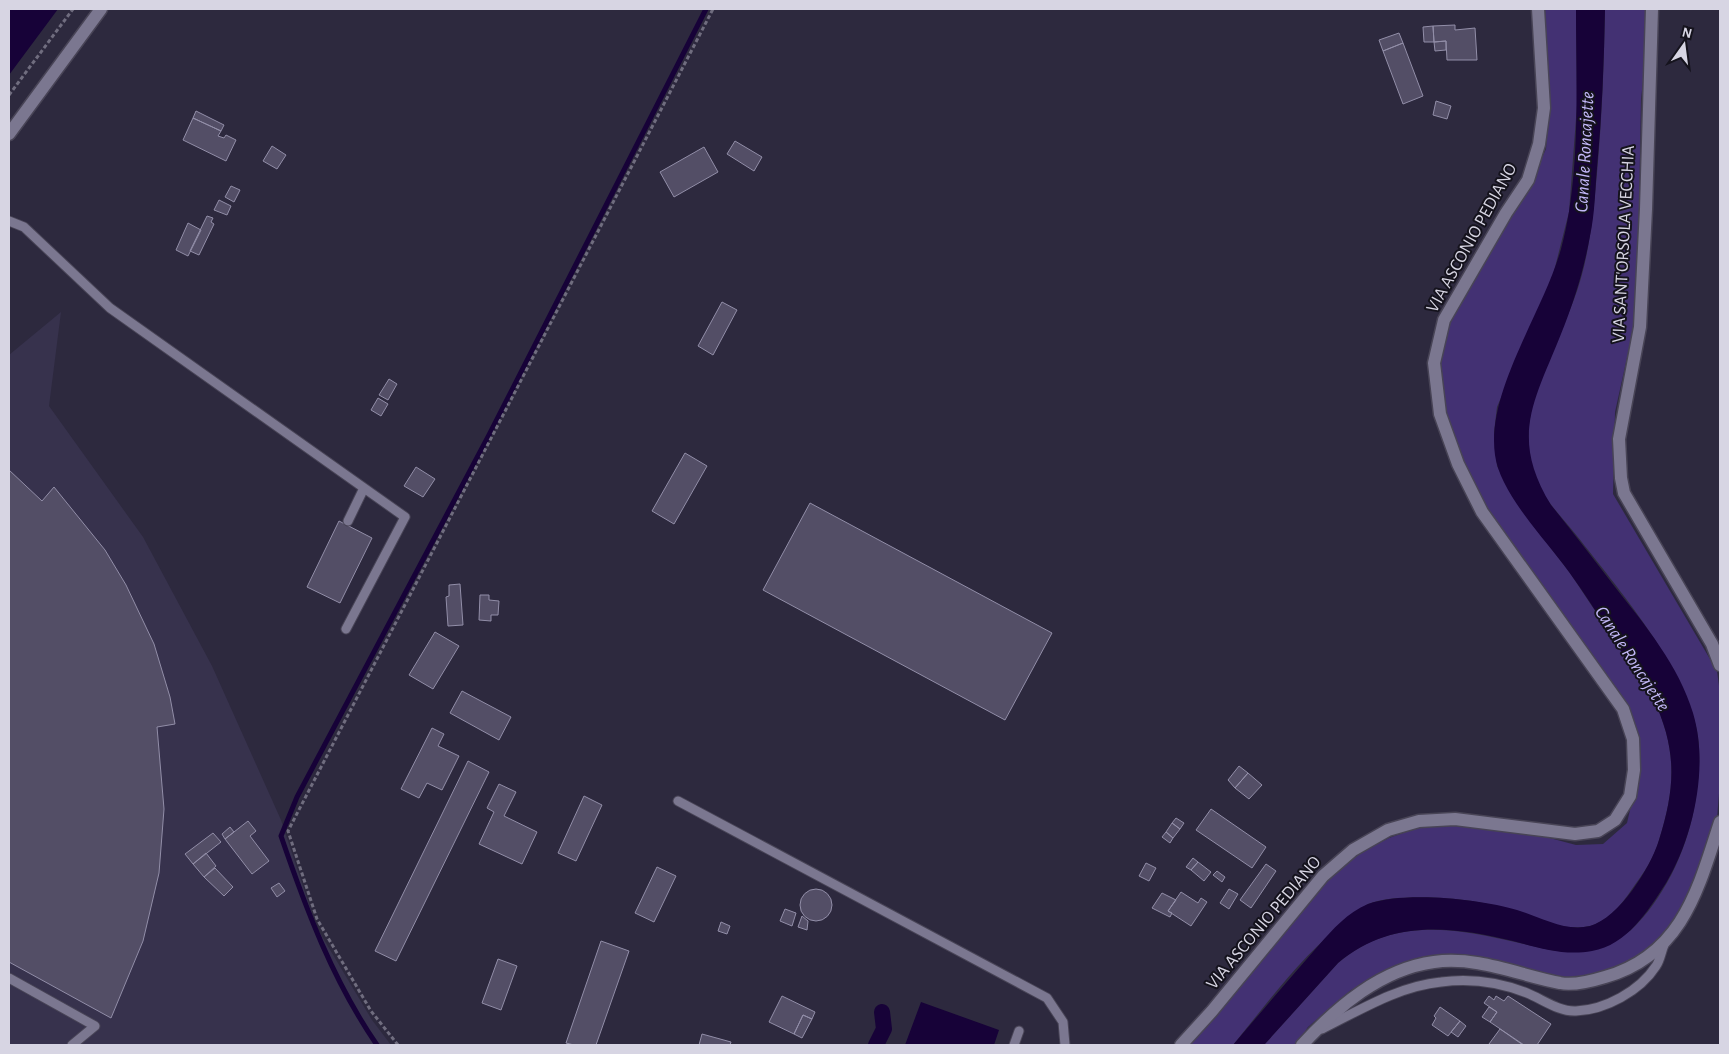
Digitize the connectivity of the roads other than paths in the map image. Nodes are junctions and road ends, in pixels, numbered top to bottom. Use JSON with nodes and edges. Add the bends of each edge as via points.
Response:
{"nodes":[{"id":1,"x":101,"y":9,"type":"edge"},
{"id":2,"x":1538,"y":9,"type":"edge"},
{"id":3,"x":1652,"y":9,"type":"edge"},
{"id":4,"x":9,"y":134,"type":"edge"},
{"id":5,"x":9,"y":221,"type":"edge"},
{"id":6,"x":364,"y":488,"type":"junction"},
{"id":7,"x":348,"y":521,"type":"dead end"},
{"id":8,"x":346,"y":629,"type":"dead end"},
{"id":9,"x":1720,"y":664,"type":"edge"},
{"id":10,"x":678,"y":801,"type":"dead end"},
{"id":11,"x":1720,"y":822,"type":"edge"},
{"id":12,"x":1664,"y":945,"type":"junction"},
{"id":13,"x":9,"y":978,"type":"edge"},
{"id":14,"x":1019,"y":1031,"type":"dead end"},
{"id":15,"x":1313,"y":1033,"type":"junction"},
{"id":16,"x":72,"y":1045,"type":"edge"},
{"id":17,"x":1014,"y":1045,"type":"edge"},
{"id":18,"x":1064,"y":1045,"type":"edge"},
{"id":19,"x":1182,"y":1045,"type":"edge"},
{"id":20,"x":1302,"y":1045,"type":"edge"}],
"edges":[{"from":1,"to":4,"type":"street"},
{"from":2,"to":19,"type":"street","name":"VIA ASCONIO PEDIANO","via":[[1544,108],[1539,144],[1528,180],[1444,320],[1434,363],[1440,414],[1458,464],[1482,512],[1623,709],[1634,739],[1630,796],[1615,820],[1598,831],[1575,834],[1455,819],[1419,821],[1388,830],[1353,850],[1323,876]]},
{"from":3,"to":9,"type":"street","name":"VIA SANT'ORSOLA VECCHIA","via":[[1640,327],[1619,439],[1621,478],[1624,493],[1712,644]]},
{"from":5,"to":6,"type":"lane","via":[[24,227],[110,308]]},
{"from":6,"to":7,"type":"lane"},
{"from":6,"to":8,"type":"lane","via":[[405,517]]},
{"from":10,"to":18,"type":"lane","via":[[1046,998],[1063,1022]]},
{"from":11,"to":12,"type":"street","via":[[1702,879]]},
{"from":12,"to":15,"type":"street","via":[[1643,962],[1622,972],[1591,981],[1563,984],[1503,967],[1434,962],[1396,972],[1356,995]]},
{"from":12,"to":15,"type":"lane","via":[[1656,966],[1638,986],[1615,1002],[1575,1011],[1493,981],[1442,982],[1408,988]]},
{"from":13,"to":16,"type":"lane","via":[[95,1026]]},
{"from":14,"to":17,"type":"lane"},
{"from":15,"to":20,"type":"street"}]}
